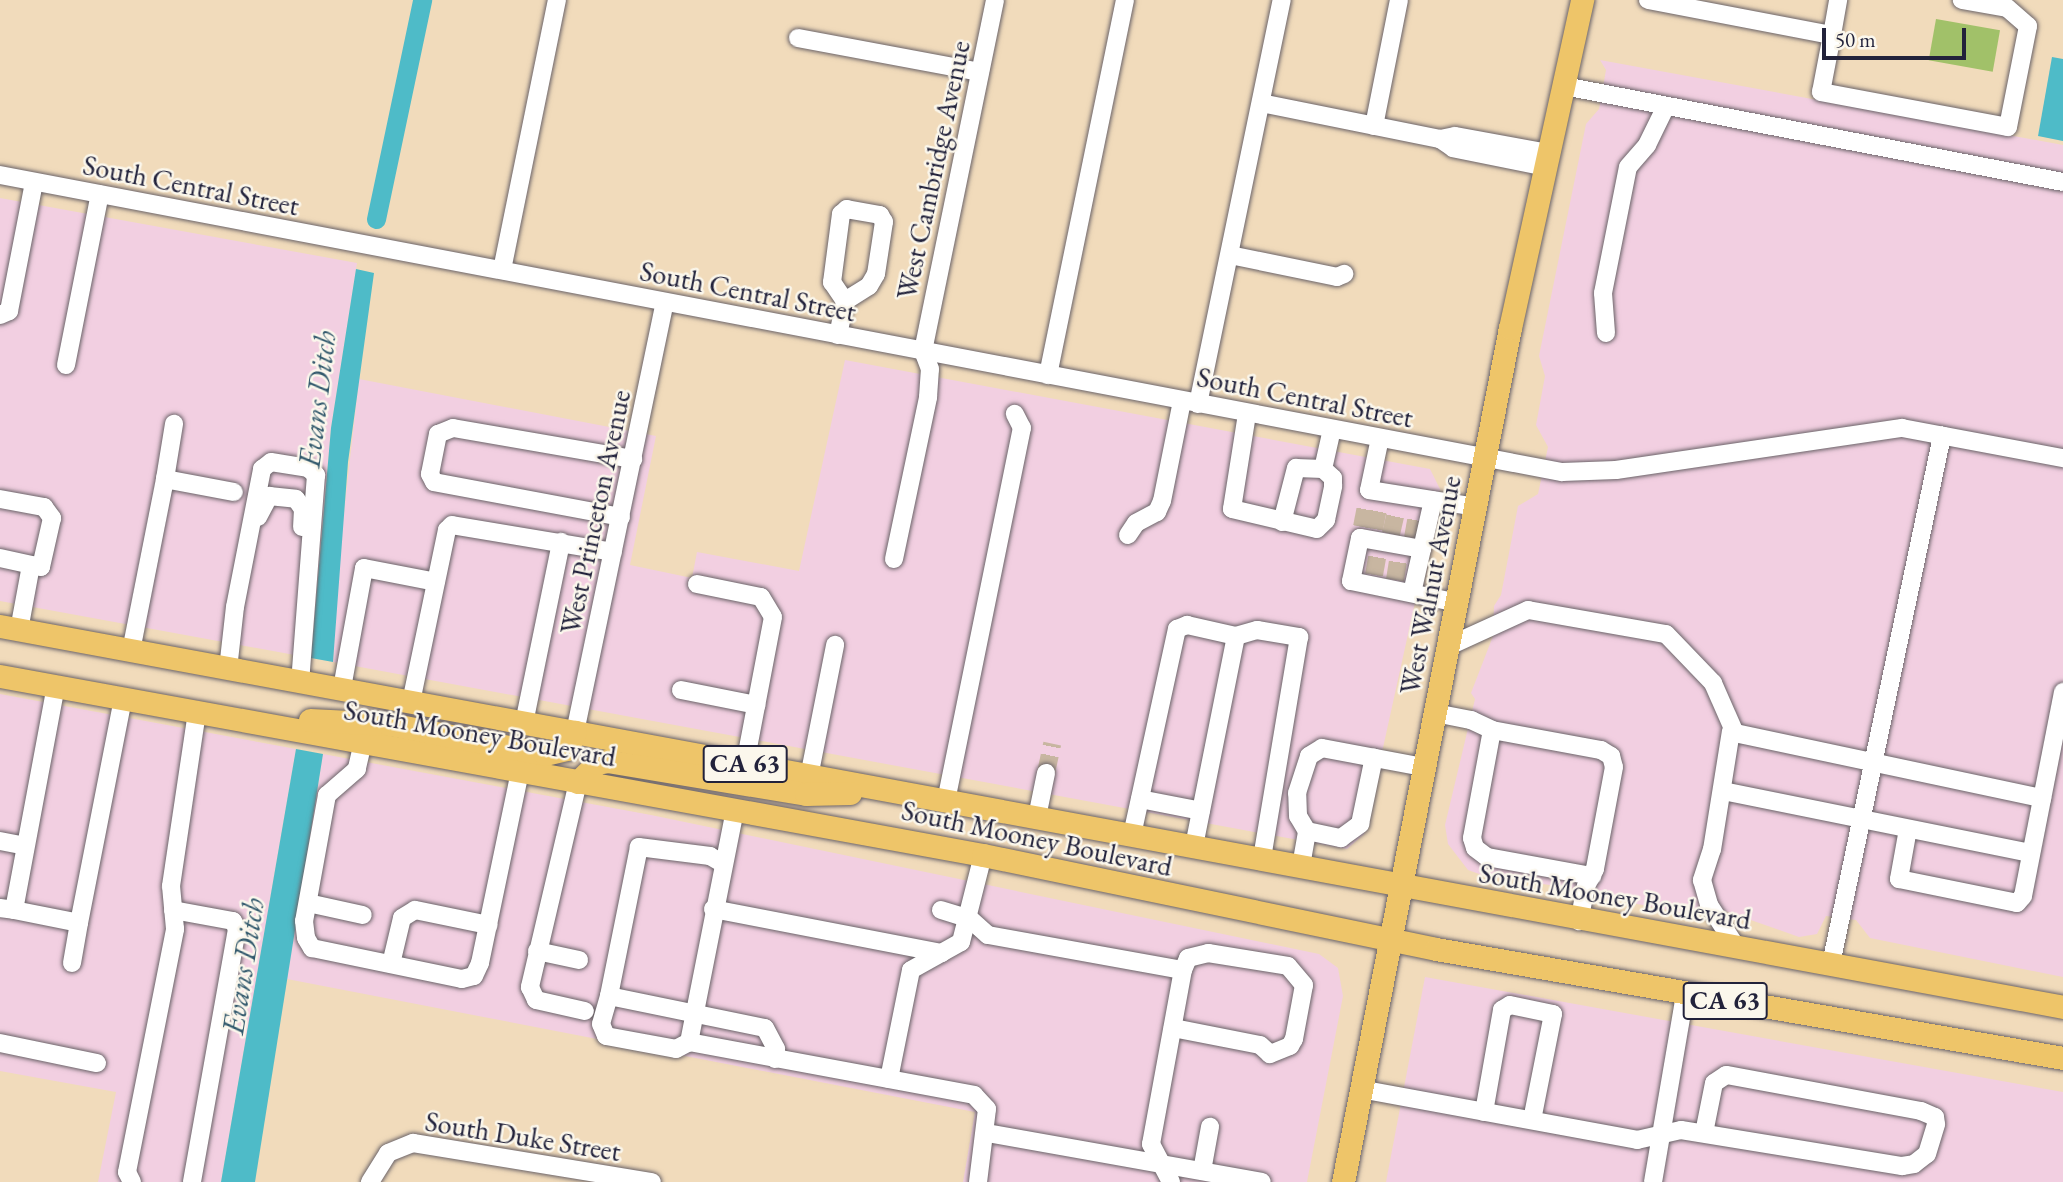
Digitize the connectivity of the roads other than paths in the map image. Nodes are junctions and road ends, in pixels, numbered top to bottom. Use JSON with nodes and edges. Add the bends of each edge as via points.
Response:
{"nodes":[{"id":1,"x":557,"y":0,"type":"edge"},
{"id":2,"x":996,"y":0,"type":"edge"},
{"id":3,"x":1125,"y":0,"type":"edge"},
{"id":4,"x":1282,"y":0,"type":"edge"},
{"id":5,"x":1399,"y":0,"type":"edge"},
{"id":6,"x":1582,"y":0,"type":"edge"},
{"id":7,"x":1648,"y":0,"type":"edge"},
{"id":8,"x":1838,"y":0,"type":"edge"},
{"id":9,"x":1962,"y":0,"type":"edge"},
{"id":10,"x":1832,"y":35,"type":"junction"},
{"id":11,"x":798,"y":38,"type":"dead end"},
{"id":12,"x":980,"y":72,"type":"junction"},
{"id":13,"x":1564,"y":86,"type":"junction"},
{"id":14,"x":1261,"y":103,"type":"junction"},
{"id":15,"x":1666,"y":106,"type":"junction"},
{"id":16,"x":1374,"y":126,"type":"junction"},
{"id":17,"x":1548,"y":160,"type":"junction"},
{"id":18,"x":0,"y":176,"type":"edge"},
{"id":19,"x":34,"y":182,"type":"junction"},
{"id":20,"x":2063,"y":182,"type":"edge"},
{"id":21,"x":100,"y":194,"type":"junction"},
{"id":22,"x":1230,"y":255,"type":"junction"},
{"id":23,"x":502,"y":271,"type":"junction"},
{"id":24,"x":1344,"y":274,"type":"dead end"},
{"id":25,"x":845,"y":301,"type":"junction"},
{"id":26,"x":665,"y":302,"type":"junction"},
{"id":27,"x":0,"y":316,"type":"edge"},
{"id":28,"x":1606,"y":333,"type":"dead end"},
{"id":29,"x":838,"y":335,"type":"junction"},
{"id":30,"x":923,"y":351,"type":"junction"},
{"id":31,"x":66,"y":365,"type":"dead end"},
{"id":32,"x":1048,"y":375,"type":"junction"},
{"id":33,"x":1190,"y":402,"type":"junction"},
{"id":34,"x":1015,"y":414,"type":"dead end"},
{"id":35,"x":1247,"y":414,"type":"junction"},
{"id":36,"x":174,"y":424,"type":"dead end"},
{"id":37,"x":1332,"y":429,"type":"junction"},
{"id":38,"x":1942,"y":436,"type":"junction"},
{"id":39,"x":1380,"y":438,"type":"junction"},
{"id":40,"x":1486,"y":458,"type":"junction"},
{"id":41,"x":2063,"y":458,"type":"edge"},
{"id":42,"x":633,"y":459,"type":"junction"},
{"id":43,"x":1323,"y":469,"type":"junction"},
{"id":44,"x":165,"y":479,"type":"junction"},
{"id":45,"x":234,"y":492,"type":"dead end"},
{"id":46,"x":0,"y":499,"type":"edge"},
{"id":47,"x":1398,"y":502,"type":"junction"},
{"id":48,"x":1476,"y":507,"type":"junction"},
{"id":49,"x":621,"y":517,"type":"junction"},
{"id":50,"x":1282,"y":522,"type":"junction"},
{"id":51,"x":1128,"y":535,"type":"dead end"},
{"id":52,"x":1390,"y":541,"type":"junction"},
{"id":53,"x":561,"y":542,"type":"junction"},
{"id":54,"x":614,"y":552,"type":"junction"},
{"id":55,"x":0,"y":558,"type":"edge"},
{"id":56,"x":894,"y":559,"type":"dead end"},
{"id":57,"x":31,"y":565,"type":"junction"},
{"id":58,"x":309,"y":566,"type":"junction"},
{"id":59,"x":436,"y":582,"type":"junction"},
{"id":60,"x":697,"y":584,"type":"dead end"},
{"id":61,"x":1412,"y":593,"type":"junction"},
{"id":62,"x":1458,"y":603,"type":"junction"},
{"id":63,"x":236,"y":625,"type":"junction"},
{"id":64,"x":10,"y":628,"type":"edge"},
{"id":65,"x":1236,"y":636,"type":"junction"},
{"id":66,"x":835,"y":645,"type":"dead end"},
{"id":67,"x":1449,"y":646,"type":"junction"},
{"id":68,"x":131,"y":651,"type":"junction"},
{"id":69,"x":228,"y":669,"type":"junction"},
{"id":70,"x":0,"y":676,"type":"edge"},
{"id":71,"x":300,"y":682,"type":"junction"},
{"id":72,"x":56,"y":686,"type":"junction"},
{"id":73,"x":342,"y":688,"type":"junction"},
{"id":74,"x":681,"y":690,"type":"dead end"},
{"id":75,"x":2063,"y":692,"type":"edge"},
{"id":76,"x":123,"y":698,"type":"junction"},
{"id":77,"x":411,"y":702,"type":"junction"},
{"id":78,"x":757,"y":705,"type":"junction"},
{"id":79,"x":205,"y":713,"type":"junction"},
{"id":80,"x":1435,"y":713,"type":"junction"},
{"id":81,"x":524,"y":723,"type":"junction"},
{"id":82,"x":1492,"y":730,"type":"junction"},
{"id":83,"x":1731,"y":731,"type":"junction"},
{"id":84,"x":575,"y":732,"type":"junction"},
{"id":85,"x":363,"y":742,"type":"junction"},
{"id":86,"x":1374,"y":757,"type":"junction"},
{"id":87,"x":1875,"y":764,"type":"junction"},
{"id":88,"x":1424,"y":767,"type":"junction"},
{"id":89,"x":520,"y":771,"type":"junction"},
{"id":90,"x":743,"y":773,"type":"junction"},
{"id":91,"x":1046,"y":773,"type":"tunnel mouth"},
{"id":92,"x":578,"y":782,"type":"junction"},
{"id":93,"x":807,"y":785,"type":"junction"},
{"id":94,"x":1723,"y":791,"type":"junction"},
{"id":95,"x":2042,"y":798,"type":"junction"},
{"id":96,"x":1140,"y":799,"type":"junction"},
{"id":97,"x":946,"y":801,"type":"junction"},
{"id":98,"x":735,"y":810,"type":"junction"},
{"id":99,"x":1202,"y":811,"type":"junction"},
{"id":100,"x":1037,"y":817,"type":"junction"},
{"id":101,"x":1861,"y":819,"type":"junction"},
{"id":102,"x":1908,"y":829,"type":"junction"},
{"id":103,"x":1307,"y":831,"type":"junction"},
{"id":104,"x":1132,"y":835,"type":"junction"},
{"id":105,"x":0,"y":841,"type":"edge"},
{"id":106,"x":25,"y":846,"type":"junction"},
{"id":107,"x":1194,"y":846,"type":"junction"},
{"id":108,"x":2031,"y":853,"type":"junction"},
{"id":109,"x":983,"y":855,"type":"junction"},
{"id":110,"x":1262,"y":858,"type":"junction"},
{"id":111,"x":722,"y":863,"type":"junction"},
{"id":112,"x":1301,"y":866,"type":"junction"},
{"id":113,"x":1592,"y":876,"type":"junction"},
{"id":114,"x":1400,"y":886,"type":"junction"},
{"id":115,"x":308,"y":903,"type":"junction"},
{"id":116,"x":7,"y":909,"type":"edge"},
{"id":117,"x":713,"y":909,"type":"junction"},
{"id":118,"x":173,"y":910,"type":"junction"},
{"id":119,"x":941,"y":910,"type":"dead end"},
{"id":120,"x":363,"y":915,"type":"dead end"},
{"id":121,"x":970,"y":919,"type":"junction"},
{"id":122,"x":1579,"y":920,"type":"junction"},
{"id":123,"x":79,"y":923,"type":"junction"},
{"id":124,"x":488,"y":925,"type":"junction"},
{"id":125,"x":1389,"y":939,"type":"junction"},
{"id":126,"x":1737,"y":948,"type":"junction"},
{"id":127,"x":537,"y":951,"type":"junction"},
{"id":128,"x":942,"y":953,"type":"junction"},
{"id":129,"x":579,"y":960,"type":"dead end"},
{"id":130,"x":72,"y":963,"type":"dead end"},
{"id":131,"x":391,"y":964,"type":"junction"},
{"id":132,"x":1831,"y":964,"type":"junction"},
{"id":133,"x":1183,"y":971,"type":"junction"},
{"id":134,"x":1685,"y":995,"type":"junction"},
{"id":135,"x":609,"y":996,"type":"junction"},
{"id":136,"x":2063,"y":1007,"type":"edge"},
{"id":137,"x":694,"y":1010,"type":"junction"},
{"id":138,"x":585,"y":1011,"type":"dead end"},
{"id":139,"x":1173,"y":1028,"type":"junction"},
{"id":140,"x":689,"y":1042,"type":"junction"},
{"id":141,"x":0,"y":1043,"type":"edge"},
{"id":142,"x":2063,"y":1058,"type":"edge"},
{"id":143,"x":775,"y":1059,"type":"junction"},
{"id":144,"x":97,"y":1063,"type":"dead end"},
{"id":145,"x":889,"y":1079,"type":"junction"},
{"id":146,"x":1360,"y":1089,"type":"junction"},
{"id":147,"x":1484,"y":1112,"type":"junction"},
{"id":148,"x":1532,"y":1120,"type":"junction"},
{"id":149,"x":1210,"y":1126,"type":"dead end"},
{"id":150,"x":987,"y":1133,"type":"junction"},
{"id":151,"x":1704,"y":1133,"type":"junction"},
{"id":152,"x":1658,"y":1136,"type":"junction"},
{"id":153,"x":1158,"y":1163,"type":"junction"},
{"id":154,"x":1202,"y":1171,"type":"junction"},
{"id":155,"x":606,"y":1178,"type":"edge"},
{"id":156,"x":132,"y":1182,"type":"edge"},
{"id":157,"x":192,"y":1182,"type":"edge"},
{"id":158,"x":370,"y":1182,"type":"edge"},
{"id":159,"x":652,"y":1182,"type":"edge"},
{"id":160,"x":978,"y":1182,"type":"edge"},
{"id":161,"x":1171,"y":1182,"type":"edge"},
{"id":162,"x":1262,"y":1182,"type":"edge"},
{"id":163,"x":1343,"y":1182,"type":"edge"},
{"id":164,"x":1653,"y":1182,"type":"edge"}],
"edges":[{"from":1,"to":23,"type":"street"},
{"from":2,"to":12,"type":"street","name":"West Cambridge Avenue"},
{"from":3,"to":32,"type":"street"},
{"from":4,"to":14,"type":"street"},
{"from":5,"to":16,"type":"street"},
{"from":6,"to":13,"type":"main road","name":"West Walnut Avenue"},
{"from":7,"to":10,"type":"street"},
{"from":8,"to":10,"type":"street"},
{"from":9,"to":10,"type":"street","via":[[2007,8],[2028,26],[2008,127],[1821,92]]},
{"from":11,"to":12,"type":"street"},
{"from":12,"to":30,"type":"street","name":"West Cambridge Avenue"},
{"from":13,"to":15,"type":"street"},
{"from":13,"to":17,"type":"main road","name":"West Walnut Avenue"},
{"from":14,"to":16,"type":"street"},
{"from":14,"to":22,"type":"street"},
{"from":15,"to":20,"type":"street"},
{"from":15,"to":28,"type":"street","via":[[1647,145],[1628,167],[1603,293]]},
{"from":16,"to":17,"type":"street","via":[[1440,139],[1455,136]]},
{"from":17,"to":40,"type":"main road","name":"West Walnut Avenue"},
{"from":18,"to":19,"type":"street","name":"South Central Street"},
{"from":19,"to":21,"type":"street","name":"South Central Street"},
{"from":19,"to":27,"type":"street","via":[[9,312]]},
{"from":21,"to":23,"type":"street","name":"South Central Street"},
{"from":21,"to":31,"type":"street"},
{"from":22,"to":24,"type":"street","via":[[1337,277]]},
{"from":22,"to":33,"type":"street"},
{"from":23,"to":26,"type":"street","name":"South Central Street"},
{"from":25,"to":25,"type":"street","via":[[869,286],[876,274],[884,222],[880,215],[847,209],[841,214],[832,282]]},
{"from":25,"to":29,"type":"street"},
{"from":26,"to":29,"type":"street","name":"South Central Street"},
{"from":26,"to":42,"type":"street","name":"West Princeton Avenue"},
{"from":29,"to":30,"type":"street","name":"South Central Street"},
{"from":30,"to":32,"type":"street","name":"South Central Street"},
{"from":30,"to":56,"type":"street","via":[[930,369],[928,397]]},
{"from":32,"to":33,"type":"street","name":"South Central Street"},
{"from":33,"to":35,"type":"street","name":"South Central Street"},
{"from":33,"to":51,"type":"street","via":[[1157,512],[1136,523]]},
{"from":34,"to":97,"type":"street","via":[[1022,428]]},
{"from":35,"to":37,"type":"street","name":"South Central Street"},
{"from":35,"to":50,"type":"street","via":[[1230,499],[1232,509]]},
{"from":36,"to":44,"type":"street"},
{"from":37,"to":39,"type":"street","name":"South Central Street"},
{"from":37,"to":43,"type":"street"},
{"from":38,"to":40,"type":"street","name":"South Central Street","via":[[1885,429],[1584,472]]},
{"from":38,"to":41,"type":"street","name":"South Central Street"},
{"from":38,"to":87,"type":"street"},
{"from":39,"to":40,"type":"street","name":"South Central Street"},
{"from":39,"to":47,"type":"street"},
{"from":40,"to":48,"type":"main road","name":"West Walnut Avenue"},
{"from":42,"to":49,"type":"street","name":"West Princeton Avenue"},
{"from":42,"to":49,"type":"street","via":[[453,428],[438,434],[430,474],[434,482]]},
{"from":43,"to":50,"type":"street","via":[[1296,468]]},
{"from":43,"to":50,"type":"street","via":[[1333,478],[1333,486],[1323,526]]},
{"from":44,"to":45,"type":"street"},
{"from":44,"to":68,"type":"street"},
{"from":46,"to":57,"type":"street","via":[[44,507],[51,518],[41,567]]},
{"from":47,"to":48,"type":"street"},
{"from":47,"to":52,"type":"street"},
{"from":48,"to":62,"type":"main road","name":"West Walnut Avenue"},
{"from":49,"to":54,"type":"street","name":"West Princeton Avenue"},
{"from":52,"to":61,"type":"street"},
{"from":52,"to":61,"type":"street","via":[[1351,581],[1394,584]]},
{"from":53,"to":54,"type":"street"},
{"from":53,"to":59,"type":"street","via":[[452,525]]},
{"from":53,"to":81,"type":"street"},
{"from":54,"to":84,"type":"street","name":"West Princeton Avenue"},
{"from":55,"to":57,"type":"street"},
{"from":57,"to":64,"type":"street"},
{"from":58,"to":63,"type":"street","via":[[300,555],[301,501],[269,496],[258,517]]},
{"from":58,"to":63,"type":"street","via":[[316,475],[308,468],[271,462],[262,469],[252,508]]},
{"from":58,"to":71,"type":"street"},
{"from":59,"to":73,"type":"street","via":[[364,568]]},
{"from":59,"to":77,"type":"street"},
{"from":60,"to":78,"type":"street","via":[[761,597],[769,605],[772,628]]},
{"from":61,"to":62,"type":"street"},
{"from":62,"to":67,"type":"main road","name":"West Walnut Avenue"},
{"from":63,"to":69,"type":"street"},
{"from":64,"to":68,"type":"main road","name":"South Mooney Boulevard","number":"CA 63"},
{"from":65,"to":96,"type":"street","via":[[1187,625],[1177,629]]},
{"from":65,"to":99,"type":"street"},
{"from":65,"to":110,"type":"street","via":[[1257,629],[1299,637]]},
{"from":66,"to":93,"type":"street"},
{"from":67,"to":80,"type":"main road","name":"West Walnut Avenue"},
{"from":67,"to":83,"type":"street","via":[[1518,612],[1552,612],[1665,634],[1713,683]]},
{"from":68,"to":69,"type":"main road","name":"South Mooney Boulevard","number":"CA 63"},
{"from":69,"to":71,"type":"main road","name":"South Mooney Boulevard","number":"CA 63"},
{"from":70,"to":72,"type":"main road","name":"South Mooney Boulevard","number":"CA 63"},
{"from":71,"to":73,"type":"main road","name":"South Mooney Boulevard","number":"CA 63"},
{"from":72,"to":76,"type":"main road","name":"South Mooney Boulevard","number":"CA 63"},
{"from":72,"to":106,"type":"street"},
{"from":73,"to":77,"type":"main road","name":"South Mooney Boulevard","number":"CA 63"},
{"from":74,"to":78,"type":"street"},
{"from":75,"to":95,"type":"street"},
{"from":76,"to":79,"type":"main road","name":"South Mooney Boulevard","number":"CA 63"},
{"from":76,"to":123,"type":"street"},
{"from":77,"to":81,"type":"main road","name":"South Mooney Boulevard","number":"CA 63"},
{"from":78,"to":90,"type":"street"},
{"from":79,"to":84,"type":"main road","via":[[389,724],[556,754],[567,749]]},
{"from":79,"to":85,"type":"main road","name":"South Mooney Boulevard","number":"CA 63"},
{"from":79,"to":118,"type":"street","via":[[171,886]]},
{"from":80,"to":82,"type":"street","via":[[1471,720]]},
{"from":80,"to":88,"type":"main road","name":"West Walnut Avenue"},
{"from":81,"to":84,"type":"main road","name":"South Mooney Boulevard","number":"CA 63"},
{"from":82,"to":113,"type":"street","via":[[1472,838],[1475,848],[1488,856]]},
{"from":82,"to":113,"type":"street","via":[[1595,748],[1611,757],[1615,767]]},
{"from":83,"to":87,"type":"street"},
{"from":83,"to":94,"type":"street"},
{"from":84,"to":90,"type":"main road","name":"South Mooney Boulevard","number":"CA 63"},
{"from":85,"to":89,"type":"main road","name":"South Mooney Boulevard","number":"CA 63"},
{"from":85,"to":115,"type":"street","via":[[357,769],[327,795]]},
{"from":86,"to":88,"type":"street"},
{"from":86,"to":103,"type":"street","via":[[1360,824],[1341,838]]},
{"from":86,"to":103,"type":"street","via":[[1321,748],[1309,755],[1297,793],[1298,816]]},
{"from":87,"to":95,"type":"street"},
{"from":87,"to":101,"type":"street"},
{"from":88,"to":114,"type":"main road","name":"West Walnut Avenue"},
{"from":89,"to":92,"type":"main road","name":"South Mooney Boulevard","number":"CA 63"},
{"from":89,"to":124,"type":"street"},
{"from":90,"to":92,"type":"main road","via":[[607,761],[597,763]]},
{"from":90,"to":93,"type":"main road","name":"South Mooney Boulevard"},
{"from":91,"to":100,"type":"street"},
{"from":92,"to":98,"type":"main road","name":"South Mooney Boulevard","number":"CA 63"},
{"from":92,"to":127,"type":"street"},
{"from":93,"to":97,"type":"main road","name":"South Mooney Boulevard","number":"CA 63","via":[[903,792]]},
{"from":94,"to":101,"type":"street"},
{"from":94,"to":126,"type":"street","via":[[1702,880],[1704,894]]},
{"from":95,"to":108,"type":"street"},
{"from":96,"to":99,"type":"street"},
{"from":96,"to":104,"type":"street"},
{"from":97,"to":100,"type":"main road","name":"South Mooney Boulevard","number":"CA 63"},
{"from":98,"to":109,"type":"main road","name":"South Mooney Boulevard","number":"CA 63"},
{"from":98,"to":111,"type":"street"},
{"from":99,"to":107,"type":"street"},
{"from":100,"to":104,"type":"main road","name":"South Mooney Boulevard","number":"CA 63"},
{"from":101,"to":102,"type":"street"},
{"from":101,"to":132,"type":"street"},
{"from":102,"to":108,"type":"street"},
{"from":102,"to":108,"type":"street","via":[[1899,879],[2010,904],[2023,896]]},
{"from":103,"to":112,"type":"street"},
{"from":104,"to":107,"type":"main road","name":"South Mooney Boulevard","number":"CA 63"},
{"from":105,"to":106,"type":"street"},
{"from":106,"to":116,"type":"street"},
{"from":107,"to":110,"type":"main road","name":"South Mooney Boulevard","number":"CA 63"},
{"from":109,"to":121,"type":"street"},
{"from":109,"to":125,"type":"main road","name":"South Mooney Boulevard","number":"CA 63"},
{"from":110,"to":112,"type":"main road","name":"South Mooney Boulevard","number":"CA 63"},
{"from":111,"to":117,"type":"street"},
{"from":111,"to":135,"type":"street","via":[[710,856],[639,847]]},
{"from":112,"to":114,"type":"main road","name":"South Mooney Boulevard","number":"CA 63"},
{"from":113,"to":122,"type":"street"},
{"from":114,"to":122,"type":"main road","name":"South Mooney Boulevard","number":"CA 63"},
{"from":114,"to":125,"type":"main road","name":"West Walnut Avenue"},
{"from":115,"to":120,"type":"street"},
{"from":115,"to":131,"type":"street","via":[[304,921],[312,948]]},
{"from":116,"to":123,"type":"street"},
{"from":117,"to":128,"type":"street"},
{"from":117,"to":137,"type":"street"},
{"from":118,"to":156,"type":"street","via":[[176,929],[127,1172]]},
{"from":118,"to":157,"type":"street","via":[[233,921],[237,929]]},
{"from":119,"to":121,"type":"street"},
{"from":121,"to":128,"type":"street","via":[[961,942]]},
{"from":121,"to":133,"type":"street","via":[[988,935]]},
{"from":122,"to":126,"type":"main road","name":"South Mooney Boulevard","number":"CA 63"},
{"from":123,"to":130,"type":"street"},
{"from":124,"to":131,"type":"street","via":[[415,910],[402,918]]},
{"from":124,"to":131,"type":"street","via":[[474,976],[462,979]]},
{"from":125,"to":134,"type":"main road","name":"South Mooney Boulevard","number":"CA 63"},
{"from":125,"to":146,"type":"main road","name":"West Walnut Avenue"},
{"from":126,"to":132,"type":"main road","name":"South Mooney Boulevard","number":"CA 63"},
{"from":127,"to":129,"type":"street"},
{"from":127,"to":138,"type":"street","via":[[530,994],[545,1003]]},
{"from":128,"to":145,"type":"street","via":[[911,970]]},
{"from":132,"to":136,"type":"main road","name":"South Mooney Boulevard","number":"CA 63"},
{"from":133,"to":139,"type":"street"},
{"from":133,"to":139,"type":"street","via":[[1195,954],[1289,966],[1304,985],[1294,1039],[1290,1046],[1270,1054],[1260,1045]]},
{"from":134,"to":142,"type":"main road","name":"South Mooney Boulevard","number":"CA 63"},
{"from":134,"to":152,"type":"street"},
{"from":135,"to":137,"type":"street"},
{"from":135,"to":140,"type":"street","via":[[601,1024],[606,1036],[677,1049]]},
{"from":137,"to":140,"type":"street"},
{"from":137,"to":143,"type":"street","via":[[765,1028],[776,1049]]},
{"from":139,"to":153,"type":"street","via":[[1151,1144]]},
{"from":140,"to":143,"type":"street"},
{"from":141,"to":144,"type":"street"},
{"from":143,"to":145,"type":"street","via":[[856,1077]]},
{"from":145,"to":150,"type":"street","via":[[974,1095],[987,1109]]},
{"from":146,"to":147,"type":"street"},
{"from":146,"to":163,"type":"main road","name":"West Walnut Avenue"},
{"from":147,"to":148,"type":"street"},
{"from":147,"to":148,"type":"street","via":[[1502,1010],[1510,1005],[1553,1014]]},
{"from":148,"to":152,"type":"street","via":[[1637,1140]]},
{"from":149,"to":154,"type":"street"},
{"from":150,"to":153,"type":"street"},
{"from":150,"to":160,"type":"street"},
{"from":151,"to":151,"type":"street","via":[[1902,1166],[1927,1154],[1936,1117],[1727,1075],[1714,1083]]},
{"from":151,"to":152,"type":"street","via":[[1681,1130]]},
{"from":152,"to":164,"type":"street"},
{"from":153,"to":154,"type":"street"},
{"from":153,"to":161,"type":"street"},
{"from":154,"to":162,"type":"street"},
{"from":155,"to":158,"type":"street","name":"South Duke Street","via":[[439,1144],[412,1143],[388,1153]]},
{"from":155,"to":159,"type":"street","name":"South Duke Street"}]}
